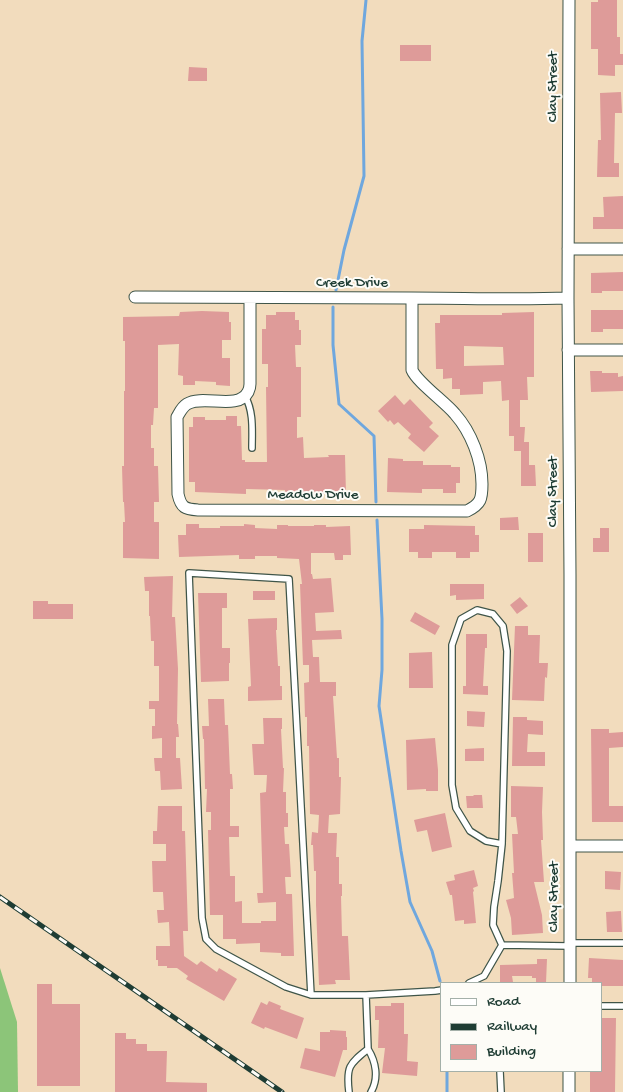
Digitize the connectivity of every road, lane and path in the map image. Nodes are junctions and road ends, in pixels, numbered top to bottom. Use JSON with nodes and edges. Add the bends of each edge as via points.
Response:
{"nodes":[{"id":1,"x":569,"y":0,"type":"edge"},
{"id":2,"x":568,"y":249,"type":"junction"},
{"id":3,"x":623,"y":249,"type":"edge"},
{"id":4,"x":135,"y":297,"type":"dead end"},
{"id":5,"x":412,"y":298,"type":"junction"},
{"id":6,"x":568,"y":298,"type":"junction"},
{"id":7,"x":250,"y":299,"type":"junction"},
{"id":8,"x":568,"y":350,"type":"junction"},
{"id":9,"x":623,"y":350,"type":"edge"},
{"id":10,"x":245,"y":396,"type":"junction"},
{"id":11,"x":252,"y":448,"type":"dead end"},
{"id":12,"x":502,"y":844,"type":"junction"},
{"id":13,"x":570,"y":846,"type":"junction"},
{"id":14,"x":623,"y":846,"type":"edge"},
{"id":15,"x":623,"y":943,"type":"edge"},
{"id":16,"x":502,"y":945,"type":"junction"},
{"id":17,"x":569,"y":945,"type":"junction"},
{"id":18,"x":484,"y":976,"type":"junction"},
{"id":19,"x":471,"y":982,"type":"edge"},
{"id":20,"x":487,"y":982,"type":"edge"},
{"id":21,"x":570,"y":982,"type":"edge"},
{"id":22,"x":440,"y":990,"type":"edge"},
{"id":23,"x":366,"y":994,"type":"junction"},
{"id":24,"x":311,"y":995,"type":"junction"},
{"id":25,"x":603,"y":1006,"type":"edge"},
{"id":26,"x":623,"y":1006,"type":"edge"},
{"id":27,"x":368,"y":1049,"type":"junction"},
{"id":28,"x":500,"y":1072,"type":"edge"},
{"id":29,"x":569,"y":1072,"type":"edge"},
{"id":30,"x":349,"y":1092,"type":"edge"},
{"id":31,"x":371,"y":1092,"type":"edge"},
{"id":32,"x":501,"y":1092,"type":"edge"},
{"id":33,"x":569,"y":1092,"type":"edge"}],
"edges":[{"from":1,"to":2,"type":"street","name":"Clay Street"},
{"from":2,"to":3,"type":"street"},
{"from":2,"to":6,"type":"street","name":"Clay Street"},
{"from":4,"to":7,"type":"street","name":"Creek Drive"},
{"from":5,"to":6,"type":"street","name":"Creek Drive"},
{"from":5,"to":7,"type":"street","name":"Creek Drive"},
{"from":5,"to":10,"type":"street","name":"Meadow Drive","via":[[412,370],[454,413],[470,435],[482,479],[480,502],[474,508],[467,511],[187,509],[178,494],[177,417],[186,404],[192,402],[232,402]]},
{"from":6,"to":8,"type":"street","name":"Clay Street"},
{"from":7,"to":10,"type":"street","via":[[250,384]]},
{"from":8,"to":9,"type":"street"},
{"from":8,"to":13,"type":"street","name":"Clay Street"},
{"from":10,"to":11,"type":"lane","via":[[251,415]]},
{"from":12,"to":12,"type":"lane","via":[[506,651],[503,626],[493,614],[477,610],[461,619],[452,645],[452,785],[456,808],[470,831],[486,841]]},
{"from":12,"to":16,"type":"lane","via":[[493,925]]},
{"from":13,"to":14,"type":"street"},
{"from":13,"to":17,"type":"street","name":"Clay Street"},
{"from":15,"to":17,"type":"lane"},
{"from":16,"to":17,"type":"lane"},
{"from":16,"to":18,"type":"lane"},
{"from":17,"to":21,"type":"street","name":"Clay Street"},
{"from":18,"to":19,"type":"lane"},
{"from":18,"to":20,"type":"lane"},
{"from":22,"to":23,"type":"lane"},
{"from":23,"to":24,"type":"lane"},
{"from":23,"to":27,"type":"lane"},
{"from":24,"to":24,"type":"lane","via":[[286,987],[216,949],[206,938],[201,899],[190,573],[289,579]]},
{"from":25,"to":26,"type":"lane"},
{"from":27,"to":30,"type":"lane","via":[[352,1061]]},
{"from":27,"to":31,"type":"lane","via":[[375,1065]]},
{"from":28,"to":32,"type":"lane"},
{"from":29,"to":33,"type":"street"}]}
